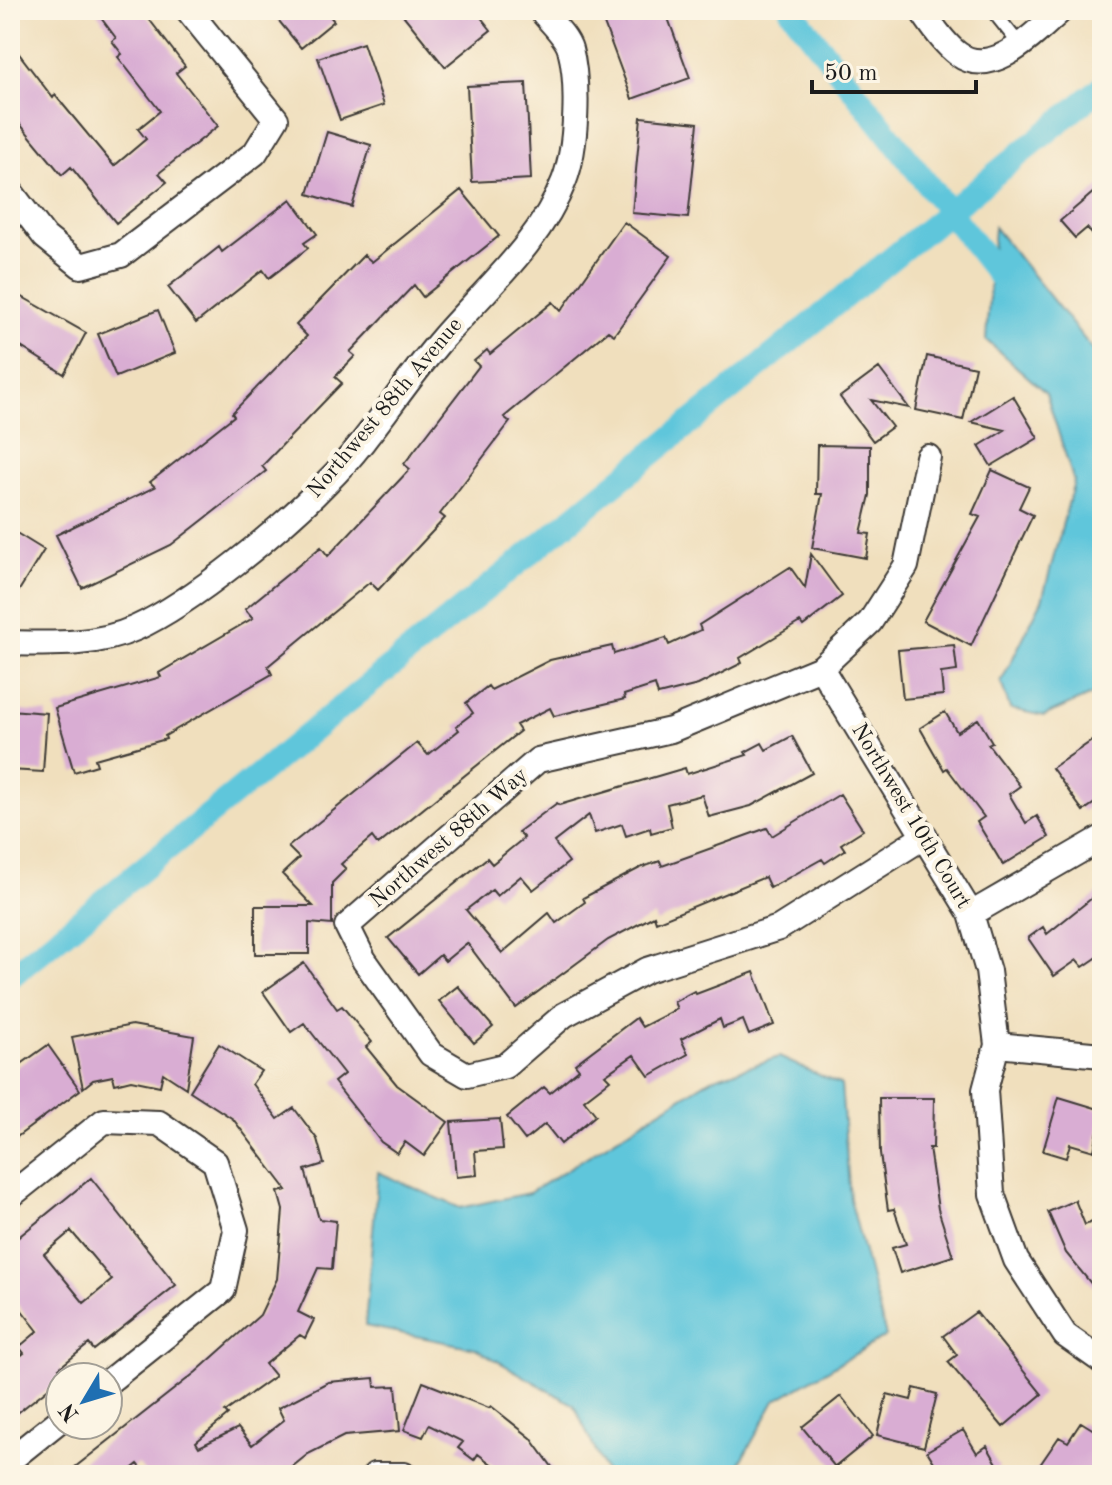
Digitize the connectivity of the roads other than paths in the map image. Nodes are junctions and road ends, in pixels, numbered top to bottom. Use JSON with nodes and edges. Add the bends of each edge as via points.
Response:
{"nodes":[{"id":1,"x":188,"y":10,"type":"edge"},
{"id":2,"x":541,"y":10,"type":"edge"},
{"id":3,"x":921,"y":10,"type":"edge"},
{"id":4,"x":992,"y":10,"type":"edge"},
{"id":5,"x":1061,"y":10,"type":"edge"},
{"id":6,"x":1020,"y":45,"type":"junction"},
{"id":7,"x":10,"y":191,"type":"edge"},
{"id":8,"x":928,"y":457,"type":"dead end"},
{"id":9,"x":10,"y":643,"type":"edge"},
{"id":10,"x":821,"y":668,"type":"junction"},
{"id":11,"x":925,"y":836,"type":"junction"},
{"id":12,"x":1102,"y":838,"type":"edge"},
{"id":13,"x":971,"y":914,"type":"junction"},
{"id":14,"x":997,"y":1045,"type":"junction"},
{"id":15,"x":1102,"y":1055,"type":"edge"},
{"id":16,"x":10,"y":1196,"type":"edge"},
{"id":17,"x":1102,"y":1361,"type":"edge"},
{"id":18,"x":124,"y":1369,"type":"edge"},
{"id":19,"x":44,"y":1433,"type":"edge"},
{"id":20,"x":10,"y":1460,"type":"edge"},
{"id":21,"x":375,"y":1475,"type":"edge"},
{"id":22,"x":404,"y":1475,"type":"edge"}],
"edges":[{"from":1,"to":7,"type":"street","via":[[276,119],[255,153],[121,255],[81,266],[45,237]]},
{"from":2,"to":9,"type":"street","name":"Northwest 88th Avenue","via":[[569,46],[576,106],[564,180],[527,246],[410,375],[328,482],[271,533],[135,628],[100,640]]},
{"from":3,"to":6,"type":"street","via":[[961,57],[979,62]]},
{"from":4,"to":6,"type":"lane"},
{"from":5,"to":6,"type":"street"},
{"from":8,"to":10,"type":"street","name":"Northwest 88th Way","via":[[906,566],[870,622]]},
{"from":10,"to":11,"type":"street","name":"Northwest 10th Court"},
{"from":10,"to":11,"type":"street","name":"Northwest 88th Way","via":[[671,730],[538,760],[347,926],[364,960],[431,1054],[467,1075],[505,1066],[564,1015],[647,970],[779,928]]},
{"from":11,"to":13,"type":"street","name":"Northwest 10th Court"},
{"from":12,"to":13,"type":"street"},
{"from":13,"to":14,"type":"street","name":"Northwest 10th Court","via":[[988,971]]},
{"from":14,"to":15,"type":"street"},
{"from":14,"to":17,"type":"street","name":"Northwest 10th Court","via":[[985,1090],[992,1194],[1016,1260],[1065,1335]]},
{"from":16,"to":18,"type":"street","via":[[104,1121],[159,1123],[215,1162],[236,1230],[223,1290]]},
{"from":19,"to":20,"type":"street"},
{"from":21,"to":22,"type":"street"}]}
